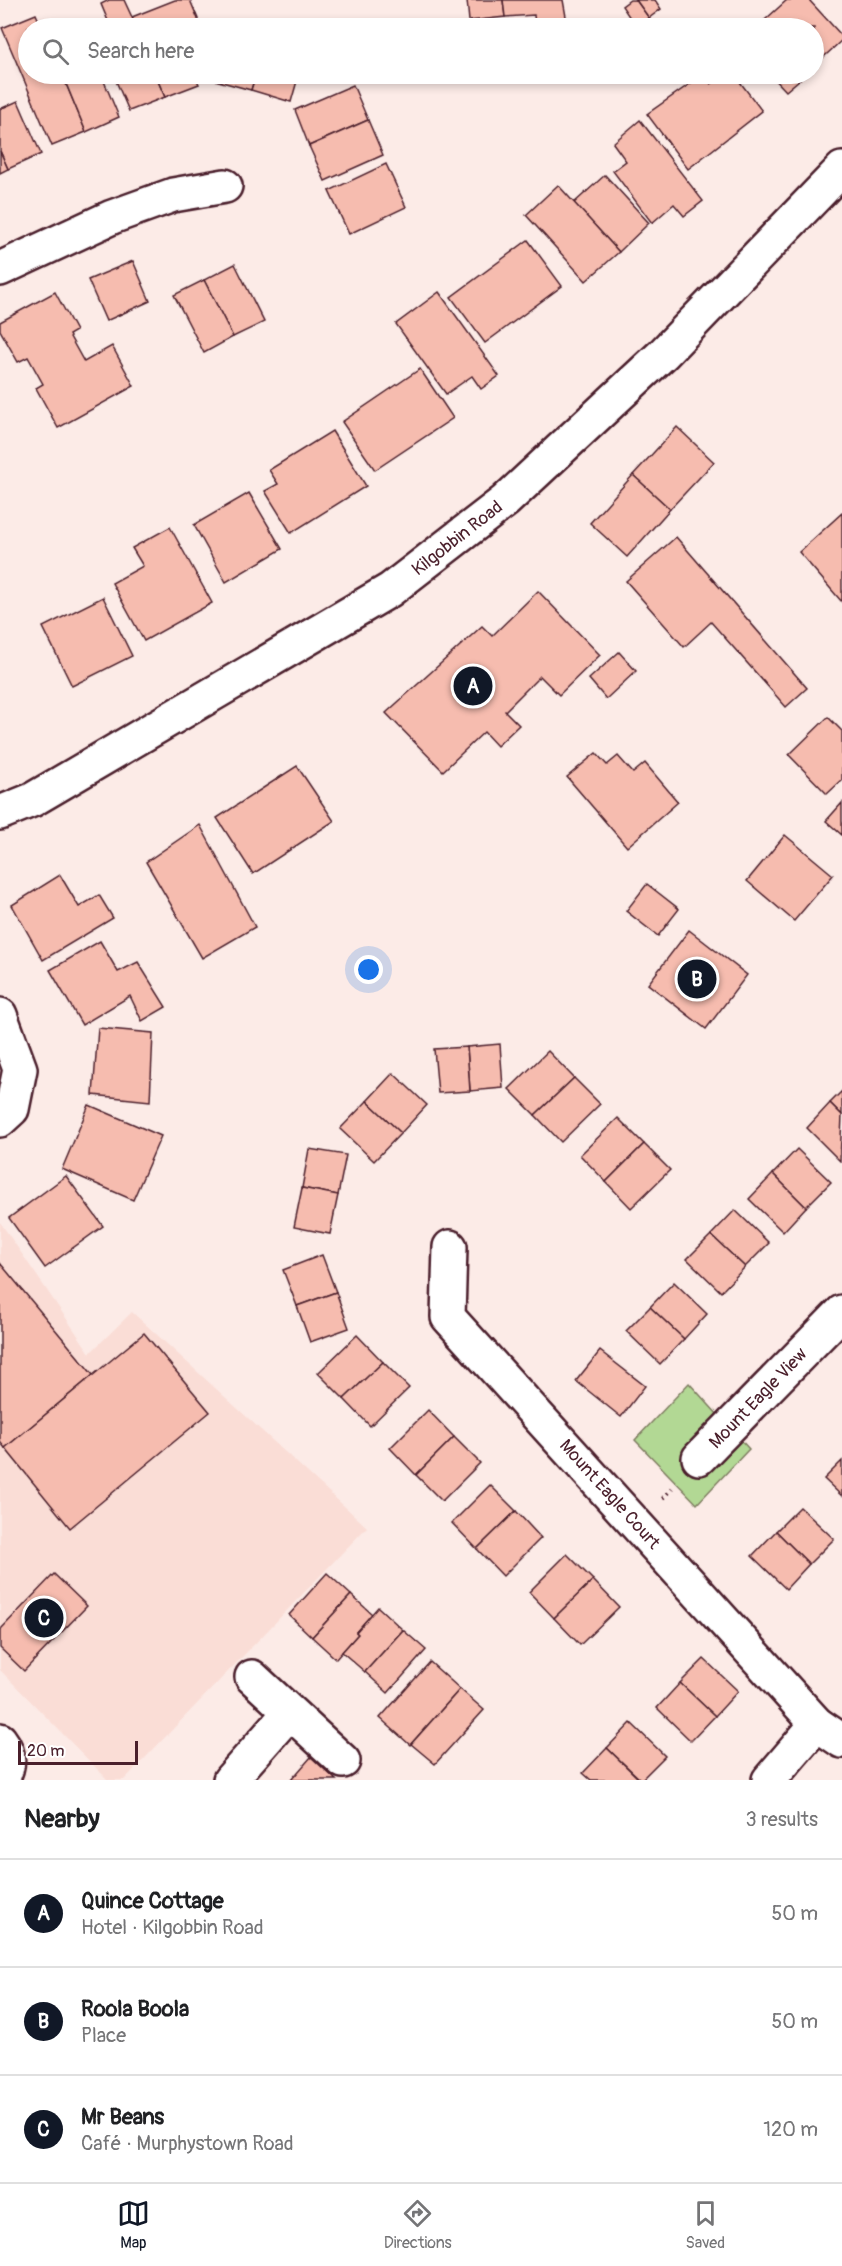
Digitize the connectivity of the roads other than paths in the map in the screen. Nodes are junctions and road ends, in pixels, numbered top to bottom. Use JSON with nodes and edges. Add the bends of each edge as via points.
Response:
{"nodes":[{"id":1,"x":842,"y":169,"type":"edge"},
{"id":2,"x":225,"y":186,"type":"dead end"},
{"id":3,"x":0,"y":269,"type":"edge"},
{"id":4,"x":0,"y":813,"type":"edge"},
{"id":5,"x":0,"y":1016,"type":"edge"},
{"id":6,"x":0,"y":1120,"type":"edge"},
{"id":7,"x":450,"y":1247,"type":"dead end"},
{"id":8,"x":842,"y":1312,"type":"edge"},
{"id":9,"x":699,"y":1458,"type":"road end"},
{"id":10,"x":252,"y":1677,"type":"dead end"},
{"id":11,"x":289,"y":1713,"type":"junction"},
{"id":12,"x":830,"y":1733,"type":"edge"},
{"id":13,"x":0,"y":1740,"type":"edge"},
{"id":14,"x":343,"y":1761,"type":"dead end"},
{"id":15,"x":7,"y":1778,"type":"edge"},
{"id":16,"x":230,"y":1780,"type":"edge"},
{"id":17,"x":769,"y":1780,"type":"edge"}],
"edges":[{"from":1,"to":4,"type":"street","name":"Kilgobbin Road","via":[[646,370],[505,501],[399,583],[32,800]]},
{"from":2,"to":3,"type":"street","via":[[173,195],[112,217]]},
{"from":5,"to":6,"type":"street","via":[[20,1069],[12,1109]]},
{"from":7,"to":12,"type":"street","name":"Mount Eagle Court","via":[[448,1317]]},
{"from":8,"to":9,"type":"street","name":"Mount Eagle View"},
{"from":10,"to":11,"type":"street"},
{"from":11,"to":14,"type":"street"},
{"from":11,"to":16,"type":"street"},
{"from":12,"to":17,"type":"street"},
{"from":13,"to":15,"type":"street","via":[[7,1752]]}]}
